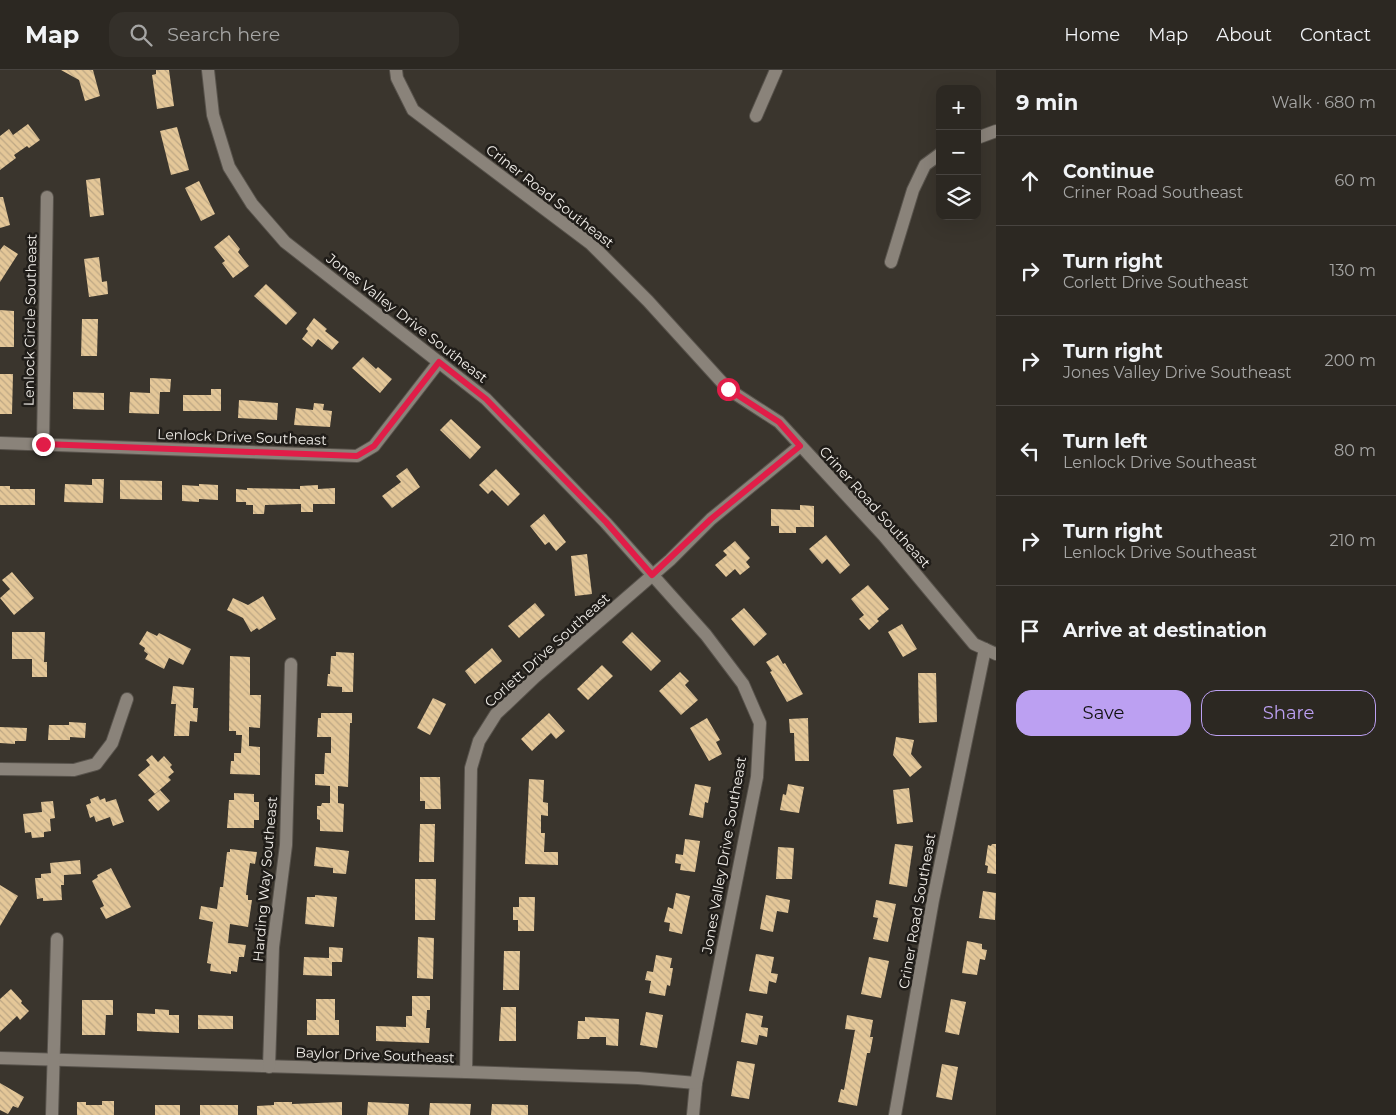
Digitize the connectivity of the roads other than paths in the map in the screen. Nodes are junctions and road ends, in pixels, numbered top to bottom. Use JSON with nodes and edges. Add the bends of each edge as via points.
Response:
{"nodes":[{"id":1,"x":208,"y":70,"type":"edge"},
{"id":2,"x":396,"y":70,"type":"edge"},
{"id":3,"x":776,"y":70,"type":"edge"},
{"id":4,"x":756,"y":116,"type":"dead end"},
{"id":5,"x":996,"y":131,"type":"edge"},
{"id":6,"x":981,"y":137,"type":"edge"},
{"id":7,"x":936,"y":157,"type":"edge"},
{"id":8,"x":47,"y":197,"type":"dead end"},
{"id":9,"x":891,"y":262,"type":"dead end"},
{"id":10,"x":439,"y":362,"type":"junction"},
{"id":11,"x":0,"y":443,"type":"edge"},
{"id":12,"x":43,"y":444,"type":"junction"},
{"id":13,"x":800,"y":446,"type":"junction"},
{"id":14,"x":652,"y":575,"type":"junction"},
{"id":15,"x":991,"y":652,"type":"edge"},
{"id":16,"x":291,"y":664,"type":"dead end"},
{"id":17,"x":127,"y":699,"type":"dead end"},
{"id":18,"x":0,"y":769,"type":"edge"},
{"id":19,"x":57,"y":939,"type":"dead end"},
{"id":20,"x":0,"y":1058,"type":"edge"},
{"id":21,"x":53,"y":1060,"type":"junction"},
{"id":22,"x":269,"y":1067,"type":"junction"},
{"id":23,"x":466,"y":1072,"type":"junction"},
{"id":24,"x":696,"y":1083,"type":"junction"},
{"id":25,"x":52,"y":1115,"type":"edge"},
{"id":26,"x":693,"y":1115,"type":"edge"},
{"id":27,"x":895,"y":1115,"type":"edge"}],
"edges":[{"from":1,"to":10,"type":"street","name":"Jones Valley Drive Southeast","via":[[213,116],[229,168],[252,204],[285,242]]},
{"from":2,"to":13,"type":"street","name":"Criner Road Southeast","via":[[413,110],[591,244],[728,389],[779,422]]},
{"from":3,"to":4,"type":"street"},
{"from":5,"to":6,"type":"street"},
{"from":7,"to":9,"type":"street","via":[[925,165],[913,190]]},
{"from":8,"to":12,"type":"street","name":"Lenlock Circle Southeast"},
{"from":10,"to":12,"type":"street","name":"Lenlock Drive Southeast","via":[[374,446],[357,456]]},
{"from":10,"to":14,"type":"street","name":"Jones Valley Drive Southeast","via":[[486,399],[606,522]]},
{"from":11,"to":12,"type":"street","name":"Lenlock Drive Southeast"},
{"from":13,"to":14,"type":"street","name":"Corlett Drive Southeast","via":[[711,519]]},
{"from":13,"to":15,"type":"street","name":"Criner Road Southeast","via":[[884,536],[974,644]]},
{"from":14,"to":23,"type":"street","name":"Corlett Drive Southeast","via":[[496,714],[479,741],[471,768]]},
{"from":14,"to":24,"type":"street","name":"Jones Valley Drive Southeast","via":[[744,684],[760,722],[757,777]]},
{"from":15,"to":27,"type":"street","name":"Criner Road Southeast","via":[[933,900]]},
{"from":16,"to":22,"type":"street","name":"Harding Way Southeast","via":[[286,845],[273,947]]},
{"from":17,"to":18,"type":"street","via":[[112,743],[96,764],[74,770]]},
{"from":19,"to":21,"type":"street"},
{"from":20,"to":21,"type":"street","name":"Baylor Drive Southeast"},
{"from":21,"to":22,"type":"street","name":"Baylor Drive Southeast"},
{"from":21,"to":25,"type":"street"},
{"from":22,"to":23,"type":"street","name":"Baylor Drive Southeast"},
{"from":23,"to":24,"type":"street","name":"Baylor Drive Southeast"},
{"from":24,"to":26,"type":"street","name":"Jones Valley Drive Southeast"}]}
